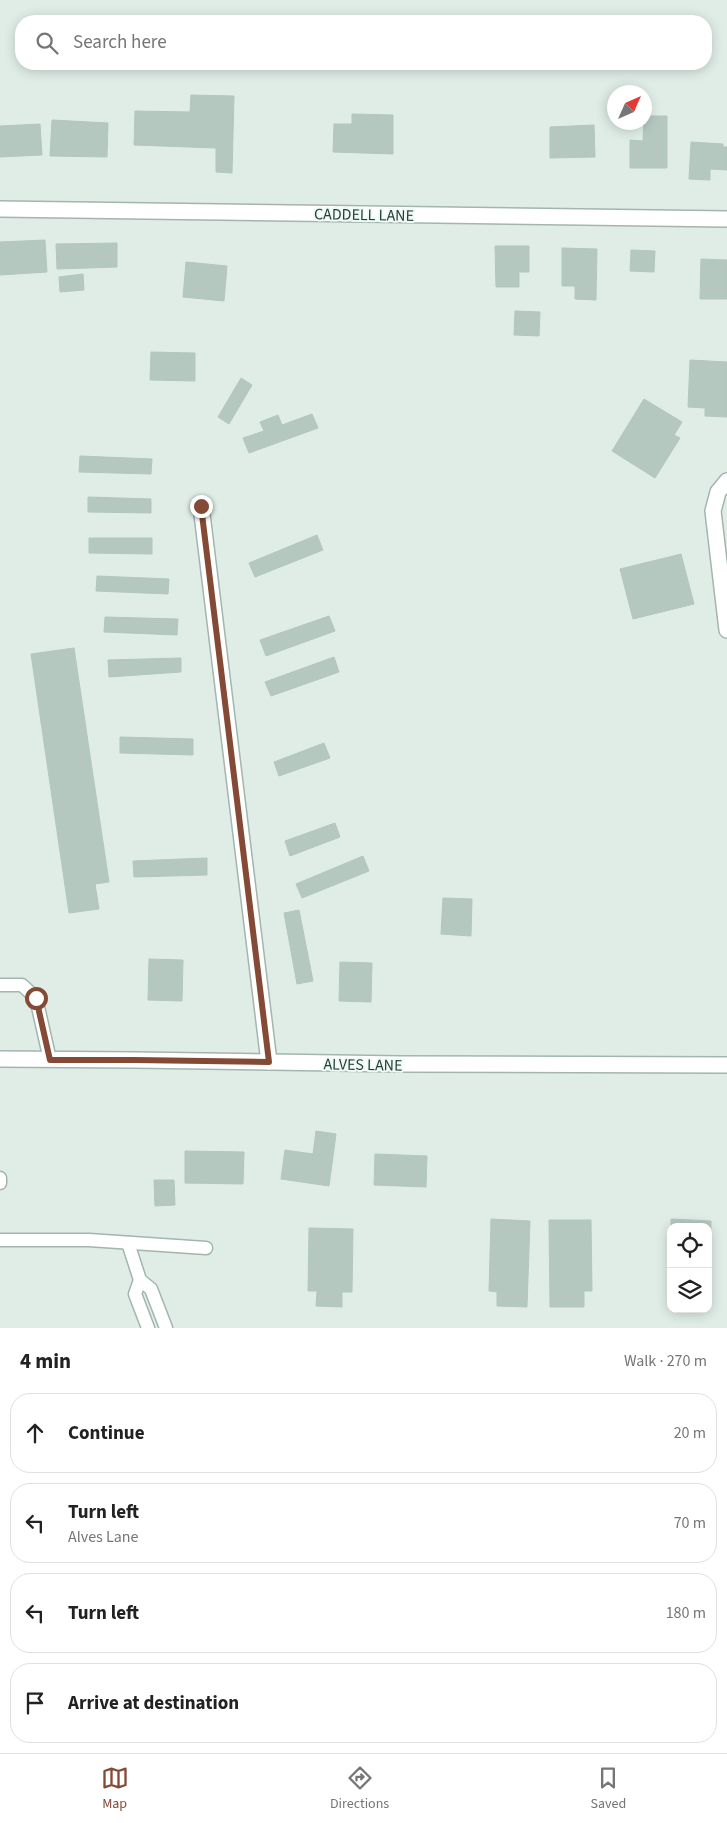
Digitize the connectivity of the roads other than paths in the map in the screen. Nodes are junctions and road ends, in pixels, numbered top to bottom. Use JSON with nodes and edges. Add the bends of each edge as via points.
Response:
{"nodes":[{"id":1,"x":0,"y":209,"type":"edge"},
{"id":2,"x":727,"y":219,"type":"edge"},
{"id":3,"x":727,"y":481,"type":"edge"},
{"id":4,"x":201,"y":506,"type":"dead end"},
{"id":5,"x":727,"y":630,"type":"edge"},
{"id":6,"x":0,"y":985,"type":"edge"},
{"id":7,"x":0,"y":1059,"type":"edge"},
{"id":8,"x":50,"y":1060,"type":"junction"},
{"id":9,"x":269,"y":1062,"type":"junction"},
{"id":10,"x":727,"y":1065,"type":"edge"},
{"id":11,"x":0,"y":1178,"type":"edge"},
{"id":12,"x":0,"y":1183,"type":"edge"},
{"id":13,"x":0,"y":1240,"type":"edge"},
{"id":14,"x":128,"y":1243,"type":"junction"},
{"id":15,"x":206,"y":1248,"type":"dead end"},
{"id":16,"x":140,"y":1280,"type":"junction"},
{"id":17,"x":148,"y":1328,"type":"edge"},
{"id":18,"x":166,"y":1328,"type":"edge"}],
"edges":[{"from":1,"to":2,"type":"street","name":"CADDELL LANE"},
{"from":3,"to":5,"type":"street","via":[[718,492],[712,511]]},
{"from":4,"to":9,"type":"street"},
{"from":6,"to":8,"type":"lane","via":[[22,986],[36,998]]},
{"from":7,"to":8,"type":"street","name":"ALVES LANE"},
{"from":8,"to":9,"type":"street","name":"ALVES LANE"},
{"from":9,"to":10,"type":"street","name":"ALVES LANE"},
{"from":11,"to":12,"type":"lane"},
{"from":13,"to":14,"type":"lane"},
{"from":14,"to":15,"type":"lane"},
{"from":14,"to":16,"type":"lane"},
{"from":16,"to":17,"type":"lane","via":[[136,1294]]},
{"from":16,"to":18,"type":"lane","via":[[151,1289]]}]}
